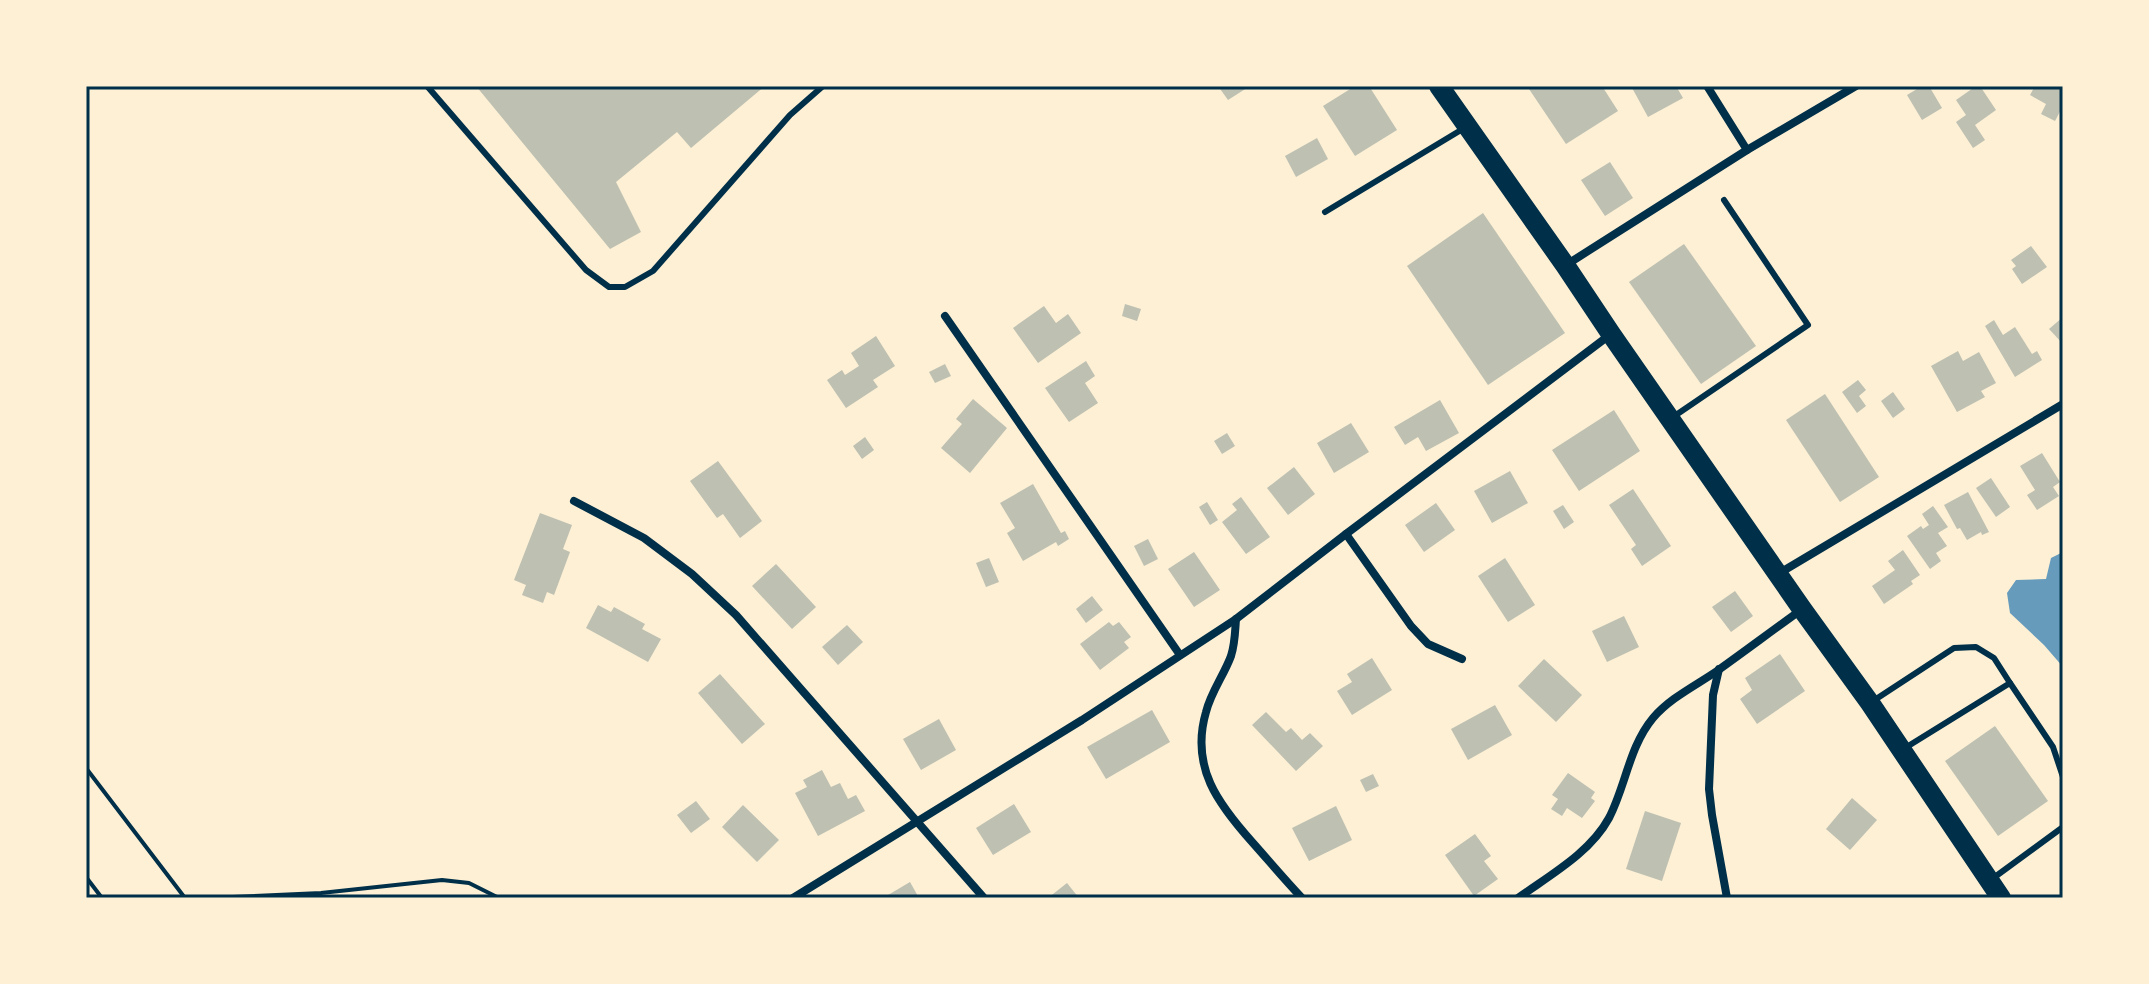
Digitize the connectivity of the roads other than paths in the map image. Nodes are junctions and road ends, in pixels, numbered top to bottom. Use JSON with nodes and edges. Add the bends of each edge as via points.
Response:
{"nodes":[{"id":1,"x":427,"y":86,"type":"edge"},
{"id":2,"x":823,"y":86,"type":"edge"},
{"id":3,"x":1439,"y":86,"type":"edge"},
{"id":4,"x":1707,"y":86,"type":"edge"},
{"id":5,"x":1856,"y":86,"type":"edge"},
{"id":6,"x":1467,"y":126,"type":"junction"},
{"id":7,"x":1747,"y":150,"type":"junction"},
{"id":8,"x":1724,"y":200,"type":"dead end"},
{"id":9,"x":1325,"y":212,"type":"dead end"},
{"id":10,"x":1565,"y":265,"type":"junction"},
{"id":11,"x":945,"y":316,"type":"dead end"},
{"id":12,"x":1611,"y":334,"type":"junction"},
{"id":13,"x":2063,"y":404,"type":"edge"},
{"id":14,"x":1670,"y":419,"type":"junction"},
{"id":15,"x":574,"y":501,"type":"dead end"},
{"id":16,"x":1346,"y":534,"type":"junction"},
{"id":17,"x":1778,"y":574,"type":"junction"},
{"id":18,"x":1802,"y":609,"type":"junction"},
{"id":19,"x":1236,"y":619,"type":"junction"},
{"id":20,"x":1180,"y":655,"type":"junction"},
{"id":21,"x":1462,"y":659,"type":"dead end"},
{"id":22,"x":1719,"y":669,"type":"junction"},
{"id":23,"x":2010,"y":683,"type":"junction"},
{"id":24,"x":1870,"y":703,"type":"junction"},
{"id":25,"x":1901,"y":750,"type":"junction"},
{"id":26,"x":2063,"y":777,"type":"edge"},
{"id":27,"x":918,"y":822,"type":"junction"},
{"id":28,"x":2063,"y":827,"type":"edge"},
{"id":29,"x":1989,"y":881,"type":"junction"},
{"id":30,"x":793,"y":898,"type":"edge"},
{"id":31,"x":984,"y":898,"type":"edge"},
{"id":32,"x":1302,"y":898,"type":"edge"},
{"id":33,"x":1518,"y":898,"type":"edge"},
{"id":34,"x":1727,"y":898,"type":"edge"},
{"id":35,"x":2001,"y":898,"type":"edge"}],
"edges":[{"from":1,"to":2,"type":"lane","via":[[586,270],[609,287],[625,287],[653,271],[790,115]]},
{"from":3,"to":6,"type":"main road"},
{"from":4,"to":7,"type":"street"},
{"from":5,"to":7,"type":"street"},
{"from":6,"to":9,"type":"lane"},
{"from":6,"to":10,"type":"main road"},
{"from":7,"to":10,"type":"street"},
{"from":8,"to":14,"type":"lane","via":[[1808,325]]},
{"from":10,"to":12,"type":"main road"},
{"from":11,"to":20,"type":"street"},
{"from":12,"to":14,"type":"main road"},
{"from":12,"to":16,"type":"street"},
{"from":13,"to":17,"type":"street"},
{"from":14,"to":17,"type":"main road"},
{"from":15,"to":27,"type":"street","via":[[644,538],[736,615]]},
{"from":16,"to":19,"type":"street"},
{"from":16,"to":21,"type":"street","via":[[1411,626],[1428,644]]},
{"from":17,"to":18,"type":"main road"},
{"from":18,"to":22,"type":"street"},
{"from":18,"to":24,"type":"main road"},
{"from":19,"to":20,"type":"street"},
{"from":19,"to":32,"type":"street","via":[[1231,656],[1206,710],[1203,762],[1227,814]]},
{"from":20,"to":27,"type":"street"},
{"from":22,"to":33,"type":"street","via":[[1670,702],[1649,724],[1616,804],[1596,837]]},
{"from":22,"to":34,"type":"street","via":[[1709,789]]},
{"from":23,"to":24,"type":"lane","via":[[1994,658],[1976,647],[1954,648]]},
{"from":23,"to":25,"type":"lane"},
{"from":23,"to":26,"type":"lane","via":[[2053,747]]},
{"from":24,"to":25,"type":"main road"},
{"from":25,"to":29,"type":"main road"},
{"from":27,"to":30,"type":"street"},
{"from":27,"to":31,"type":"street"},
{"from":28,"to":29,"type":"lane"},
{"from":29,"to":35,"type":"main road"}]}
